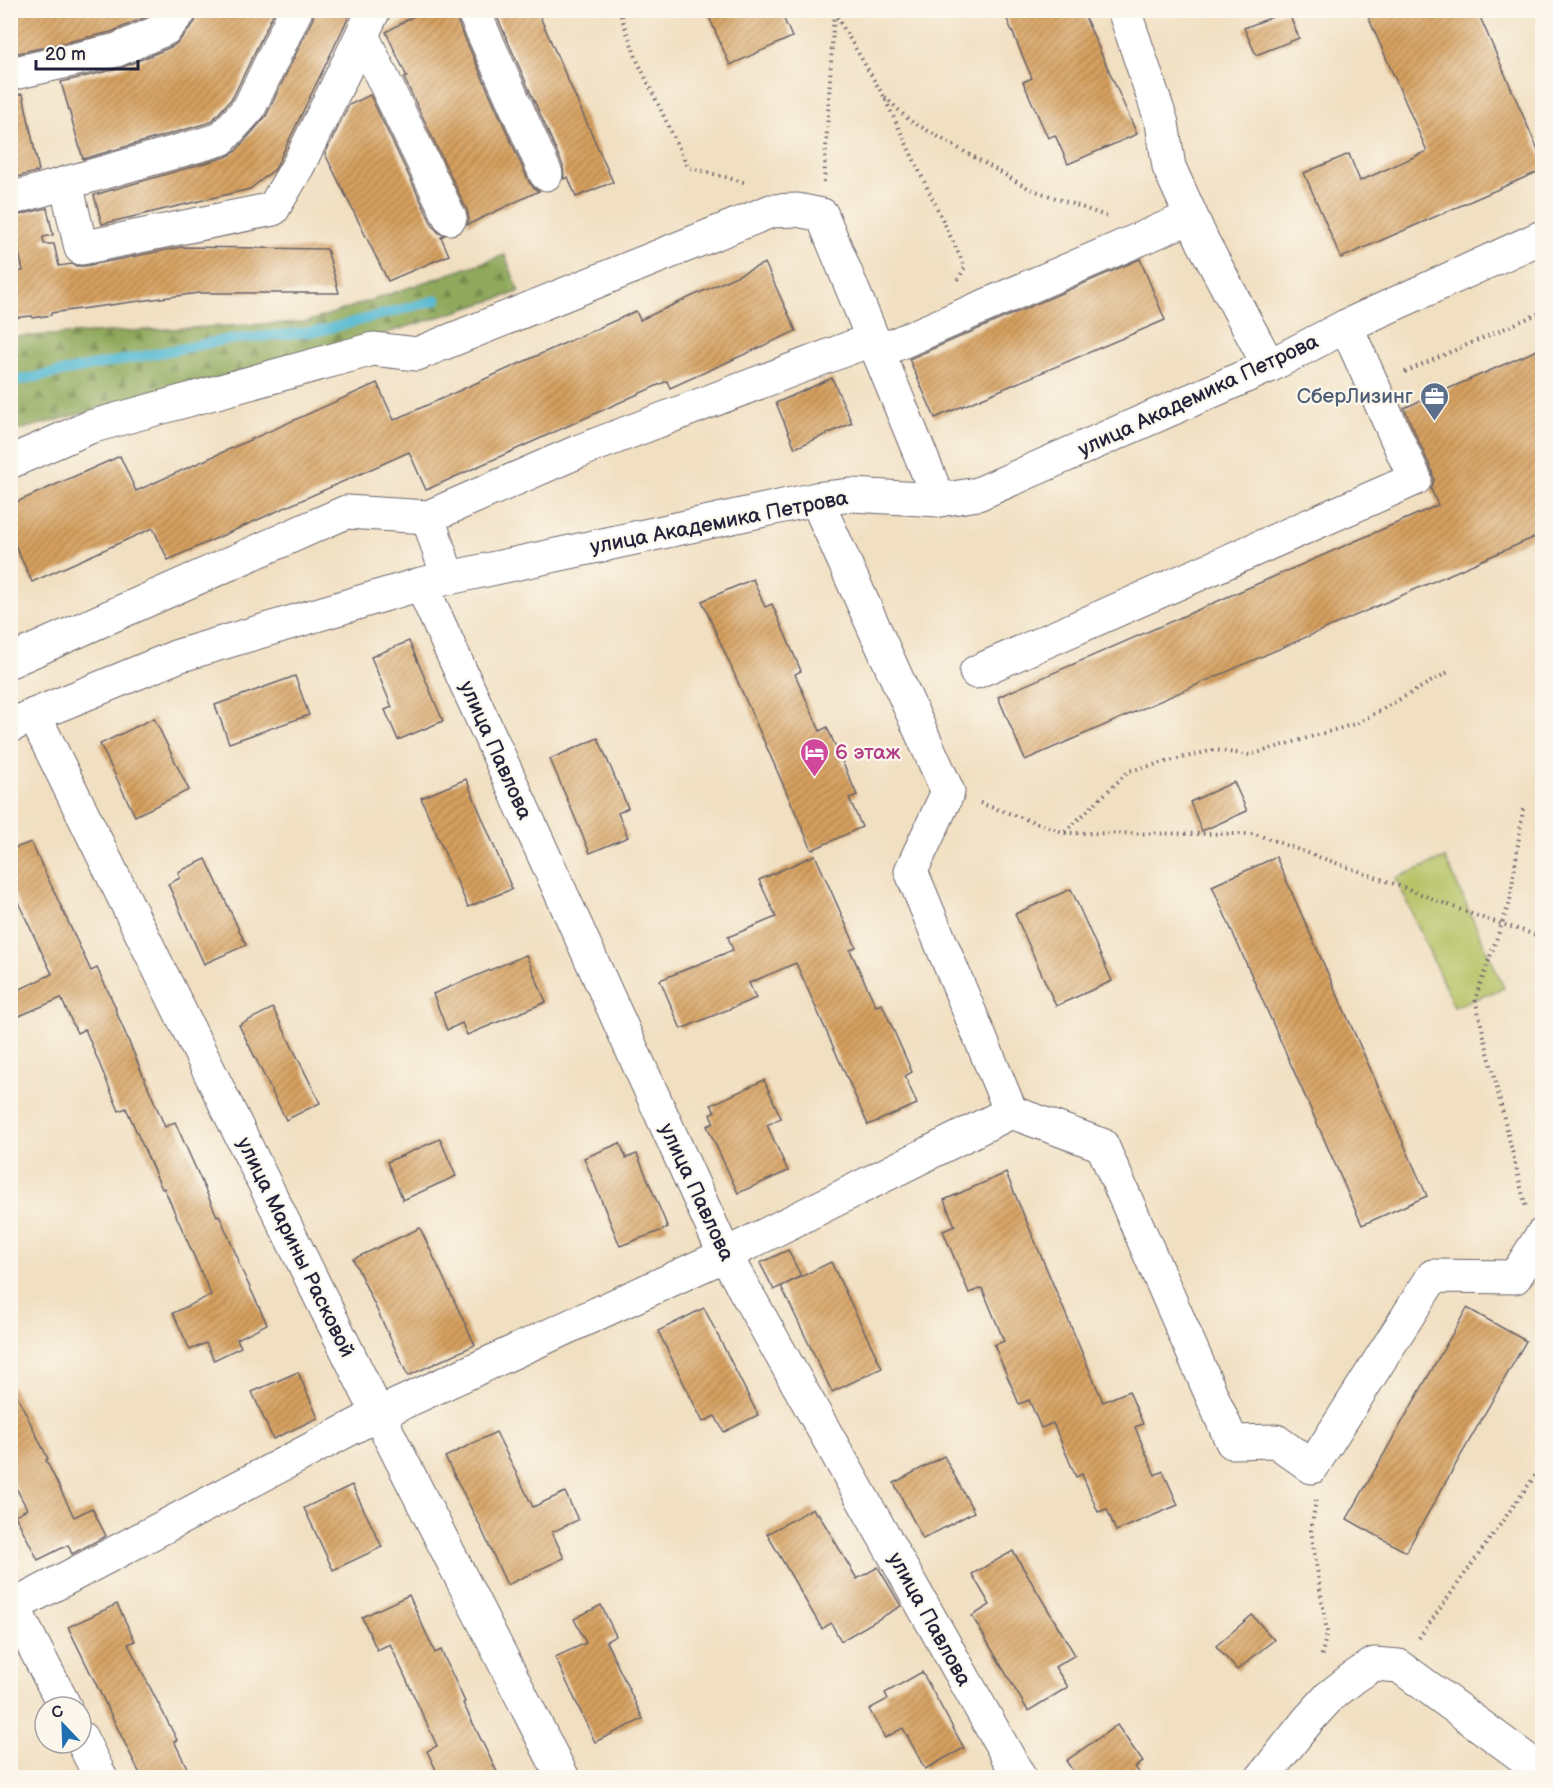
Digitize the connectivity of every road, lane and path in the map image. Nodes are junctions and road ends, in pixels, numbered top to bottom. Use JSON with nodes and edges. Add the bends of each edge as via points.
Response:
{"nodes":[{"id":1,"x":181,"y":10,"type":"edge"},
{"id":2,"x":296,"y":10,"type":"edge"},
{"id":3,"x":473,"y":10,"type":"edge"},
{"id":4,"x":619,"y":10,"type":"edge"},
{"id":5,"x":1124,"y":10,"type":"edge"},
{"id":6,"x":833,"y":11,"type":"edge"},
{"id":7,"x":368,"y":22,"type":"edge"},
{"id":8,"x":10,"y":74,"type":"edge"},
{"id":9,"x":884,"y":95,"type":"junction"},
{"id":10,"x":546,"y":174,"type":"dead end"},
{"id":11,"x":66,"y":183,"type":"junction"},
{"id":12,"x":751,"y":184,"type":"dead end"},
{"id":13,"x":10,"y":199,"type":"edge"},
{"id":14,"x":822,"y":215,"type":"junction"},
{"id":15,"x":1191,"y":217,"type":"junction"},
{"id":16,"x":450,"y":218,"type":"dead end"},
{"id":17,"x":1152,"y":233,"type":"junction"},
{"id":18,"x":1542,"y":237,"type":"edge"},
{"id":19,"x":1542,"y":312,"type":"edge"},
{"id":20,"x":1346,"y":326,"type":"junction"},
{"id":21,"x":933,"y":328,"type":"junction"},
{"id":22,"x":875,"y":346,"type":"junction"},
{"id":23,"x":1269,"y":366,"type":"junction"},
{"id":24,"x":1374,"y":385,"type":"junction"},
{"id":25,"x":10,"y":462,"type":"edge"},
{"id":26,"x":816,"y":499,"type":"junction"},
{"id":27,"x":939,"y":500,"type":"junction"},
{"id":28,"x":428,"y":517,"type":"junction"},
{"id":29,"x":434,"y":581,"type":"junction"},
{"id":30,"x":10,"y":661,"type":"edge"},
{"id":31,"x":976,"y":672,"type":"dead end"},
{"id":32,"x":1448,"y":672,"type":"dead end"},
{"id":33,"x":22,"y":721,"type":"edge"},
{"id":34,"x":948,"y":792,"type":"junction"},
{"id":35,"x":1523,"y":808,"type":"dead end"},
{"id":36,"x":1065,"y":833,"type":"junction"},
{"id":37,"x":1502,"y":924,"type":"junction"},
{"id":38,"x":1542,"y":937,"type":"edge"},
{"id":39,"x":1011,"y":1112,"type":"junction"},
{"id":40,"x":1539,"y":1241,"type":"edge"},
{"id":41,"x":725,"y":1255,"type":"junction"},
{"id":42,"x":378,"y":1414,"type":"junction"},
{"id":43,"x":1542,"y":1466,"type":"edge"},
{"id":44,"x":1312,"y":1467,"type":"junction"},
{"id":45,"x":12,"y":1605,"type":"edge"},
{"id":46,"x":1320,"y":1665,"type":"dead end"},
{"id":47,"x":1399,"y":1666,"type":"junction"},
{"id":48,"x":59,"y":1695,"type":"edge"},
{"id":49,"x":90,"y":1755,"type":"edge"},
{"id":50,"x":1542,"y":1771,"type":"edge"},
{"id":51,"x":101,"y":1778,"type":"edge"},
{"id":52,"x":563,"y":1778,"type":"edge"},
{"id":53,"x":1020,"y":1778,"type":"edge"},
{"id":54,"x":1262,"y":1778,"type":"edge"}],
"edges":[{"from":1,"to":8,"type":"street","via":[[165,29],[117,50]]},
{"from":2,"to":11,"type":"street","via":[[249,108],[221,139]]},
{"from":3,"to":10,"type":"street"},
{"from":4,"to":12,"type":"path","via":[[637,60],[688,167]]},
{"from":5,"to":15,"type":"street","via":[[1162,123],[1169,167]]},
{"from":6,"to":9,"type":"path"},
{"from":6,"to":14,"type":"path"},
{"from":7,"to":11,"type":"street","via":[[273,209],[81,248]]},
{"from":7,"to":16,"type":"street"},
{"from":9,"to":17,"type":"path","via":[[909,120],[1028,188]]},
{"from":9,"to":21,"type":"path","via":[[965,267]]},
{"from":11,"to":13,"type":"street"},
{"from":14,"to":22,"type":"street"},
{"from":14,"to":25,"type":"street","via":[[797,210],[771,211],[417,354],[373,349],[90,427]]},
{"from":15,"to":17,"type":"street"},
{"from":15,"to":23,"type":"street"},
{"from":17,"to":21,"type":"street"},
{"from":18,"to":20,"type":"street","name":"улица Академика Петрова"},
{"from":19,"to":24,"type":"path"},
{"from":20,"to":23,"type":"street","name":"улица Академика Петрова"},
{"from":20,"to":24,"type":"street"},
{"from":21,"to":22,"type":"street"},
{"from":22,"to":27,"type":"street"},
{"from":22,"to":28,"type":"street","via":[[577,452]]},
{"from":23,"to":27,"type":"street","name":"улица Академика Петрова","via":[[978,494]]},
{"from":24,"to":31,"type":"street","via":[[1415,479]]},
{"from":26,"to":27,"type":"street","name":"улица Академика Петрова","via":[[852,495]]},
{"from":26,"to":29,"type":"street","name":"улица Академика Петрова"},
{"from":26,"to":34,"type":"street"},
{"from":28,"to":29,"type":"street","name":"улица Павлова"},
{"from":28,"to":30,"type":"street","via":[[346,512]]},
{"from":29,"to":33,"type":"street","name":"улица Академика Петрова","via":[[178,656]]},
{"from":29,"to":41,"type":"street","name":"улица Павлова"},
{"from":32,"to":36,"type":"path","via":[[1358,723],[1250,754],[1214,750],[1129,771]]},
{"from":33,"to":42,"type":"street","name":"улица Марины Расковой"},
{"from":34,"to":36,"type":"path"},
{"from":34,"to":39,"type":"street","via":[[911,871]]},
{"from":35,"to":37,"type":"path","via":[[1510,901]]},
{"from":36,"to":37,"type":"path","via":[[1256,834]]},
{"from":37,"to":38,"type":"path"},
{"from":37,"to":40,"type":"path","via":[[1475,999]]},
{"from":39,"to":41,"type":"street"},
{"from":39,"to":44,"type":"street","via":[[1102,1145],[1232,1442],[1276,1441]]},
{"from":40,"to":44,"type":"street","via":[[1515,1277],[1433,1276]]},
{"from":41,"to":42,"type":"street"},
{"from":41,"to":53,"type":"street","name":"улица Павлова"},
{"from":42,"to":45,"type":"street"},
{"from":42,"to":52,"type":"street","name":"улица Марины Расковой"},
{"from":43,"to":47,"type":"path"},
{"from":44,"to":46,"type":"path","via":[[1319,1485],[1311,1531],[1327,1632]]},
{"from":45,"to":48,"type":"street"},
{"from":47,"to":50,"type":"street"},
{"from":47,"to":54,"type":"street","via":[[1374,1664],[1329,1697]]},
{"from":49,"to":51,"type":"street"}]}
